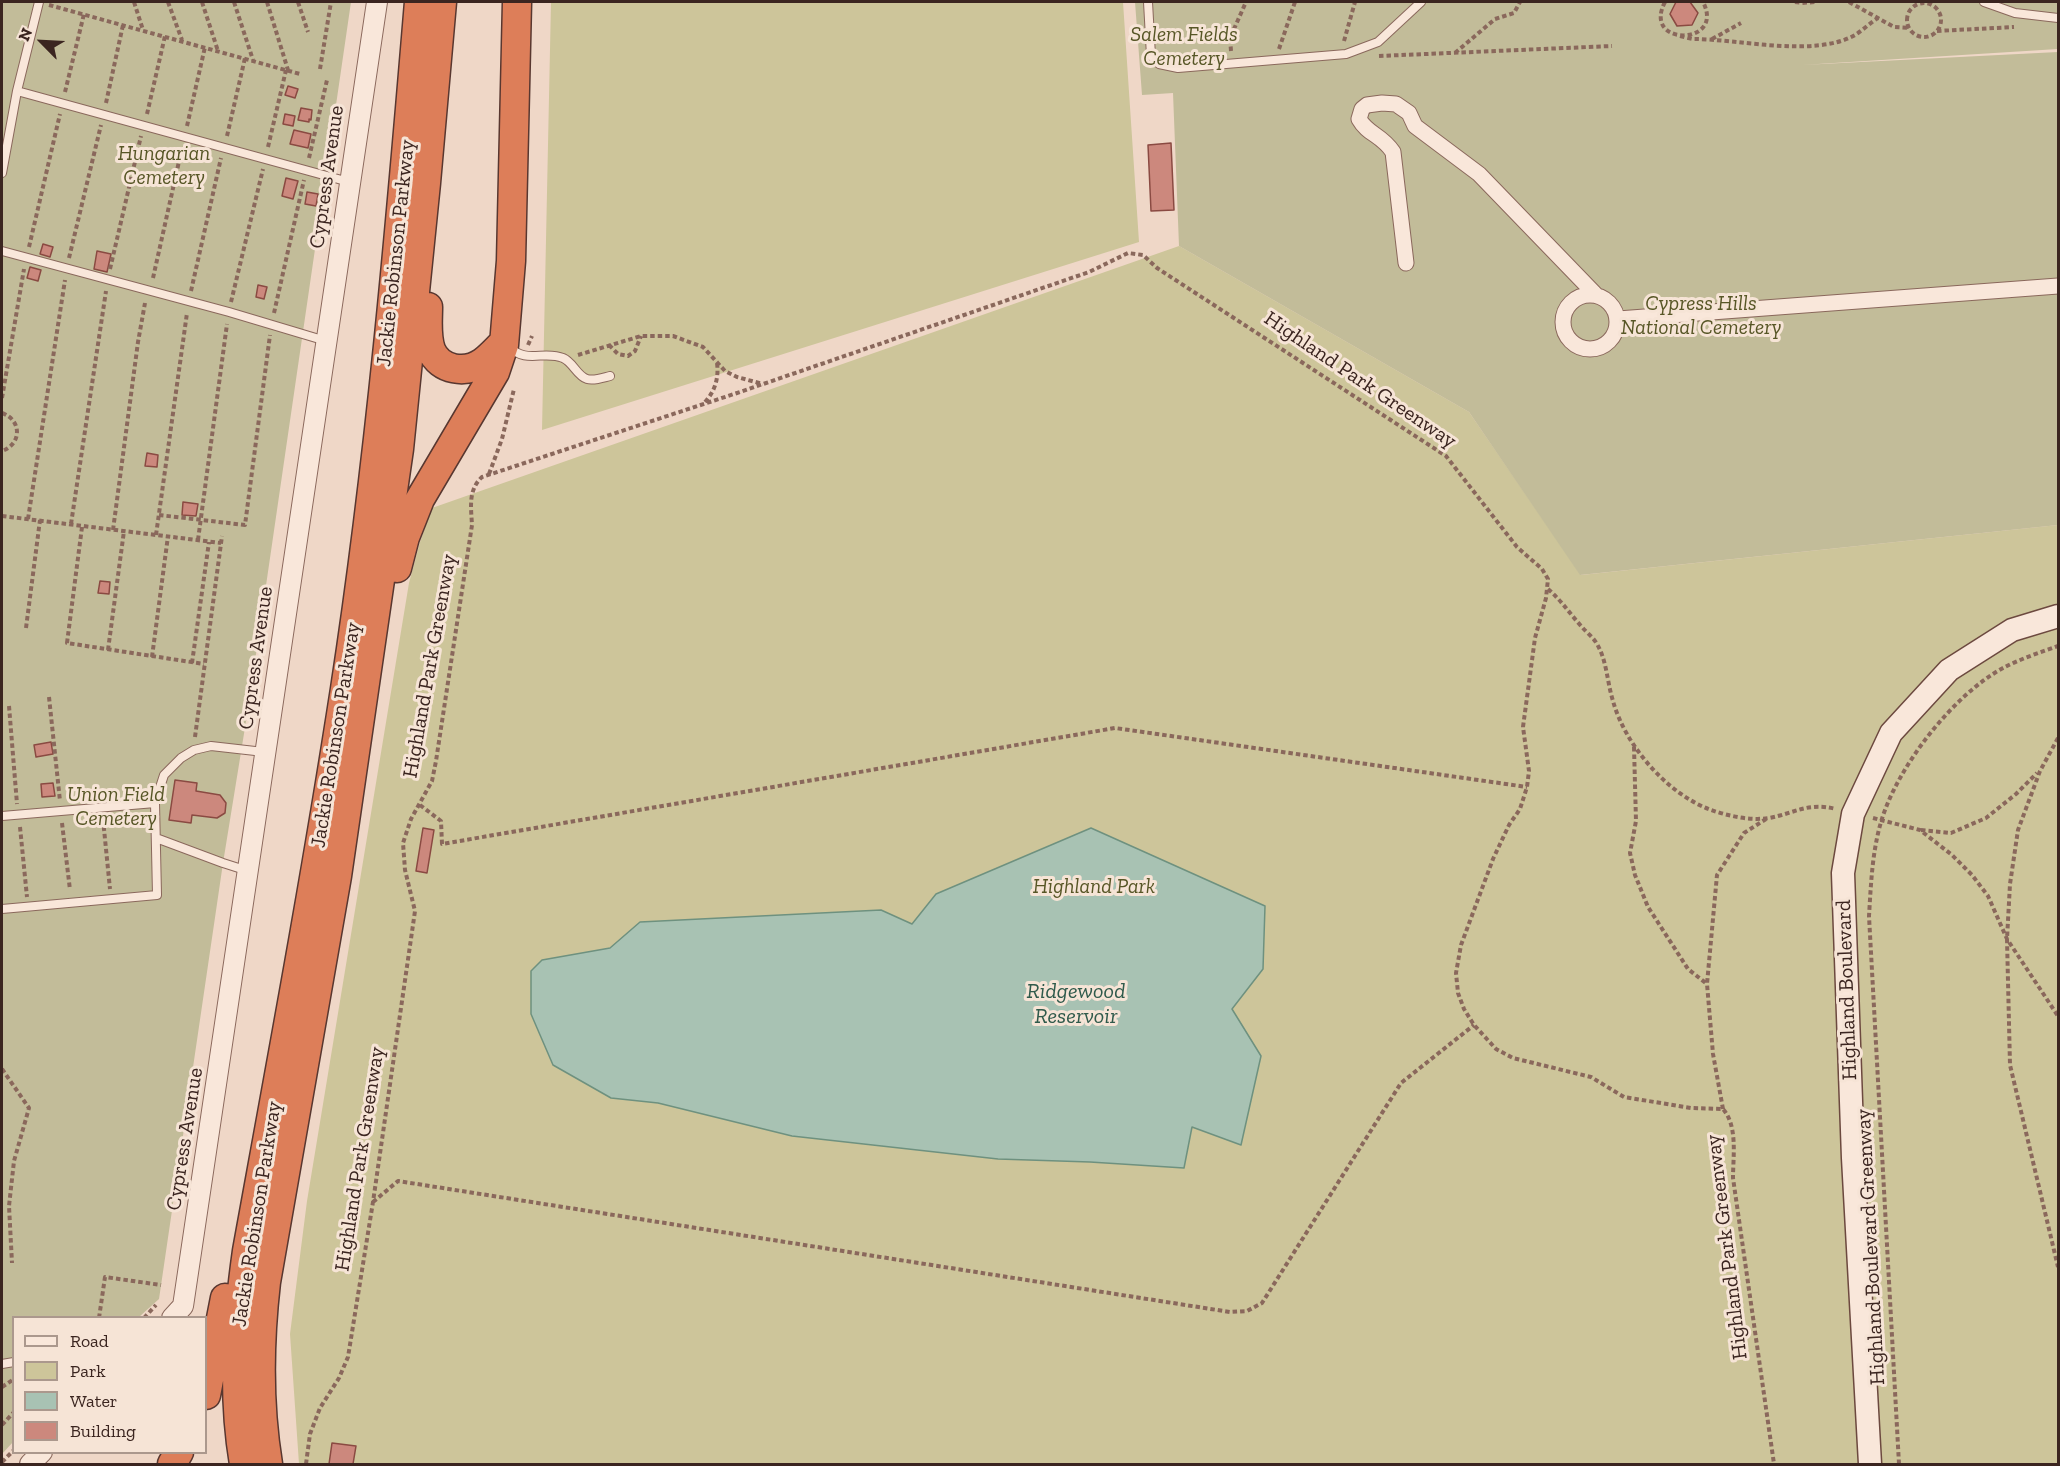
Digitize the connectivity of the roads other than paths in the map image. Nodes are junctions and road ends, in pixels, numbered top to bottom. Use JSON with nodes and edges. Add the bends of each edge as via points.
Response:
{"nodes":[{"id":1,"x":39,"y":2,"type":"edge"},
{"id":2,"x":377,"y":2,"type":"edge"},
{"id":3,"x":419,"y":2,"type":"edge"},
{"id":4,"x":442,"y":2,"type":"edge"},
{"id":5,"x":517,"y":2,"type":"edge"},
{"id":6,"x":1148,"y":2,"type":"edge"},
{"id":7,"x":1421,"y":2,"type":"edge"},
{"id":8,"x":1984,"y":2,"type":"edge"},
{"id":9,"x":2058,"y":18,"type":"edge"},
{"id":10,"x":17,"y":91,"type":"junction"},
{"id":11,"x":2,"y":173,"type":"edge"},
{"id":12,"x":350,"y":182,"type":"junction"},
{"id":13,"x":426,"y":183,"type":"junction"},
{"id":14,"x":2,"y":251,"type":"edge"},
{"id":15,"x":1406,"y":263,"type":"dead end"},
{"id":16,"x":2058,"y":286,"type":"edge"},
{"id":17,"x":1596,"y":295,"type":"junction"},
{"id":18,"x":1618,"y":319,"type":"junction"},
{"id":19,"x":505,"y":340,"type":"junction"},
{"id":20,"x":327,"y":341,"type":"junction"},
{"id":21,"x":609,"y":376,"type":"dead end"},
{"id":22,"x":2058,"y":616,"type":"edge"},
{"id":23,"x":363,"y":707,"type":"junction"},
{"id":24,"x":267,"y":752,"type":"junction"},
{"id":25,"x":155,"y":803,"type":"junction"},
{"id":26,"x":2,"y":816,"type":"edge"},
{"id":27,"x":156,"y":838,"type":"junction"},
{"id":28,"x":249,"y":871,"type":"junction"},
{"id":29,"x":2,"y":909,"type":"edge"},
{"id":30,"x":266,"y":1145,"type":"junction"},
{"id":31,"x":173,"y":1316,"type":"edge"},
{"id":32,"x":207,"y":1390,"type":"edge"},
{"id":33,"x":244,"y":1464,"type":"edge"},
{"id":34,"x":268,"y":1464,"type":"edge"},
{"id":35,"x":1870,"y":1464,"type":"edge"}],
"edges":[{"from":1,"to":10,"type":"lane"},
{"from":2,"to":12,"type":"street","name":"Cypress Avenue"},
{"from":3,"to":30,"type":"highway","name":"Jackie Robinson Parkway","via":[[398,254],[345,688]]},
{"from":4,"to":13,"type":"highway","name":"Jackie Robinson Parkway"},
{"from":5,"to":19,"type":"highway","via":[[511,261]]},
{"from":6,"to":7,"type":"lane","via":[[1151,56],[1159,63],[1178,68],[1338,55],[1378,42]]},
{"from":8,"to":9,"type":"lane","via":[[2015,13]]},
{"from":10,"to":11,"type":"lane"},
{"from":10,"to":12,"type":"lane"},
{"from":12,"to":20,"type":"street","name":"Cypress Avenue"},
{"from":13,"to":19,"type":"highway","via":[[427,327],[431,350],[444,365],[460,370],[483,362]]},
{"from":13,"to":23,"type":"highway","name":"Jackie Robinson Parkway","via":[[399,449]]},
{"from":14,"to":20,"type":"lane"},
{"from":15,"to":17,"type":"street","via":[[1392,152],[1359,119],[1367,105],[1396,104],[1409,113],[1415,126],[1479,174]]},
{"from":16,"to":18,"type":"street"},
{"from":17,"to":18,"type":"street","via":[[1611,303]]},
{"from":17,"to":18,"type":"street","via":[[1578,297],[1566,310],[1564,328],[1573,343],[1599,347],[1613,337]]},
{"from":19,"to":21,"type":"lane","via":[[524,356],[563,357],[590,380]]},
{"from":19,"to":23,"type":"highway","via":[[495,372],[438,465],[412,518]]},
{"from":20,"to":24,"type":"street","name":"Cypress Avenue"},
{"from":22,"to":35,"type":"main road","name":"Highland Boulevard","via":[[2012,630],[1949,670],[1891,733],[1853,813],[1843,873],[1853,1158]]},
{"from":23,"to":34,"type":"highway","name":"Jackie Robinson Parkway","via":[[266,1282],[260,1383]]},
{"from":24,"to":25,"type":"lane","via":[[211,746],[194,750],[164,775]]},
{"from":24,"to":28,"type":"street","name":"Cypress Avenue"},
{"from":25,"to":26,"type":"lane"},
{"from":25,"to":27,"type":"lane"},
{"from":27,"to":28,"type":"lane"},
{"from":27,"to":29,"type":"lane","via":[[157,895]]},
{"from":28,"to":31,"type":"street","name":"Cypress Avenue","via":[[183,1306]]},
{"from":30,"to":32,"type":"highway","via":[[232,1259]]},
{"from":30,"to":33,"type":"highway","name":"Jackie Robinson Parkway","via":[[238,1317],[236,1387]]}]}
